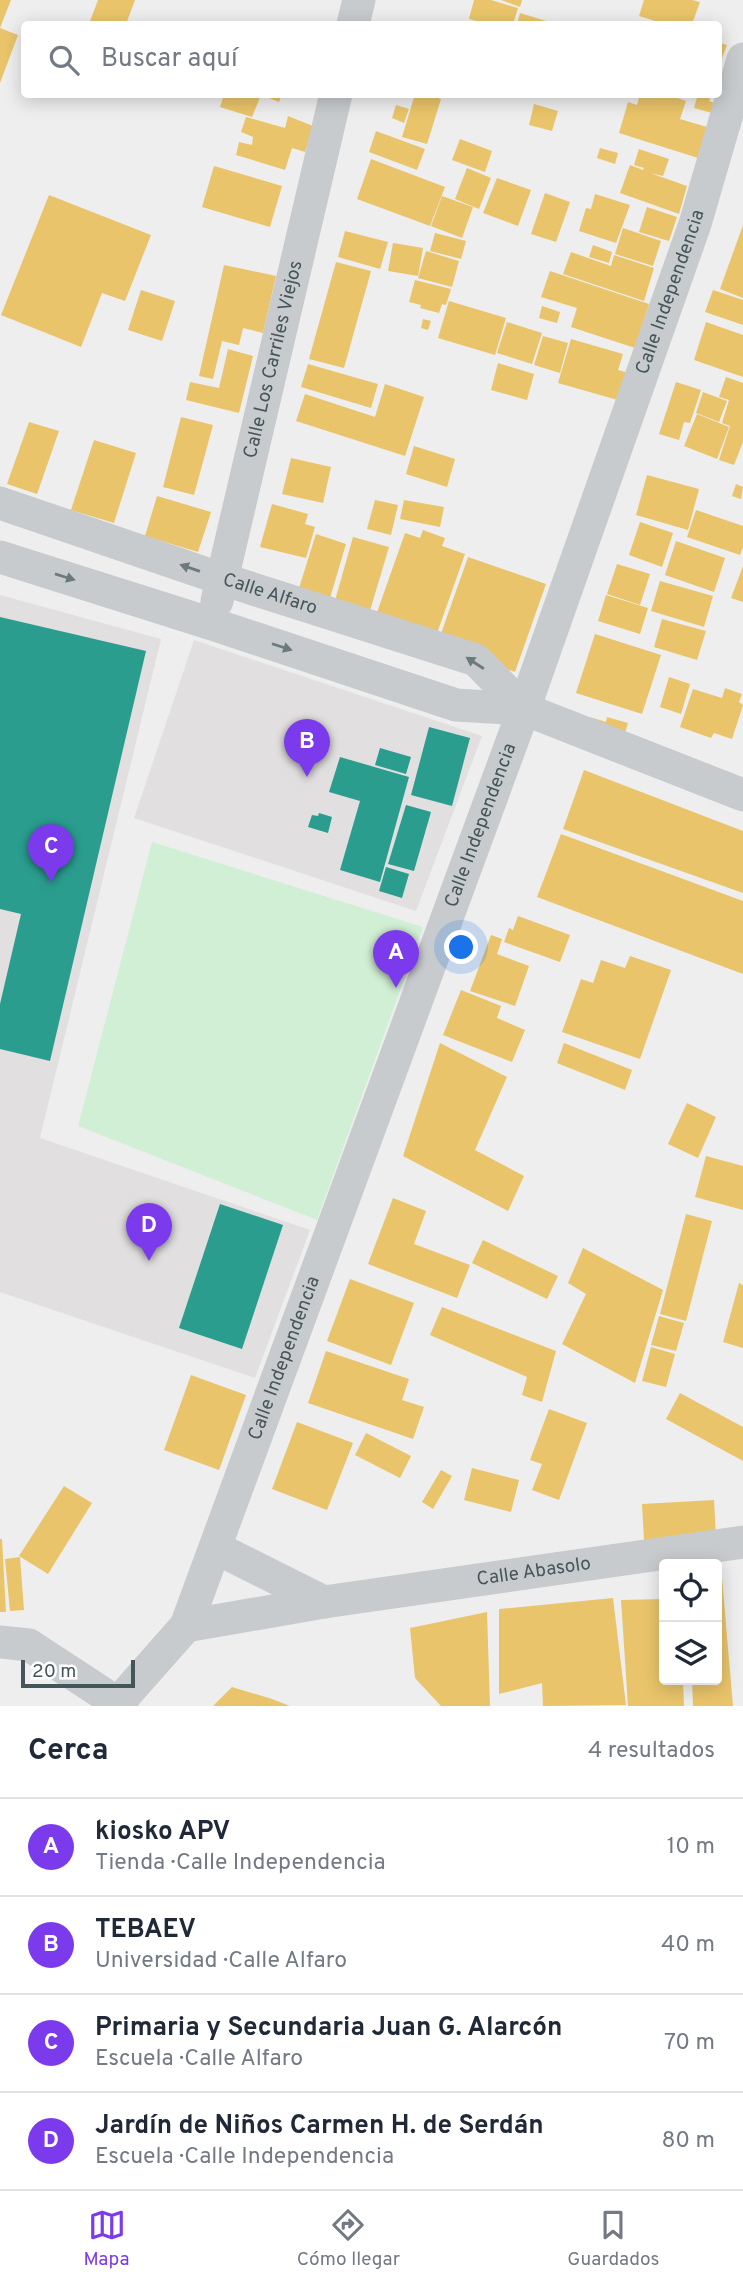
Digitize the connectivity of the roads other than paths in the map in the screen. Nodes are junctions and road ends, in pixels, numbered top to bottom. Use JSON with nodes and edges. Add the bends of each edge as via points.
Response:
{"nodes":[{"id":1,"x":359,"y":0,"type":"edge"},
{"id":2,"x":354,"y":21,"type":"edge"},
{"id":3,"x":743,"y":60,"type":"edge"},
{"id":4,"x":335,"y":98,"type":"edge"},
{"id":5,"x":0,"y":503,"type":"edge"},
{"id":6,"x":0,"y":557,"type":"edge"},
{"id":7,"x":222,"y":579,"type":"junction"},
{"id":8,"x":212,"y":624,"type":"junction"},
{"id":9,"x":524,"y":709,"type":"junction"},
{"id":10,"x":743,"y":795,"type":"edge"},
{"id":11,"x":743,"y":1542,"type":"edge"},
{"id":12,"x":216,"y":1548,"type":"junction"},
{"id":13,"x":324,"y":1602,"type":"junction"},
{"id":14,"x":186,"y":1626,"type":"junction"},
{"id":15,"x":0,"y":1642,"type":"edge"},
{"id":16,"x":120,"y":1705,"type":"edge"}],
"edges":[{"from":1,"to":2,"type":"street"},
{"from":3,"to":9,"type":"street","name":"Calle Independencia","via":[[695,224]]},
{"from":4,"to":7,"type":"street","name":"Calle Los Carriles Viejos"},
{"from":7,"to":5,"type":"street","name":"Calle Alfaro","one_way":true},
{"from":6,"to":8,"type":"street","name":"Calle Alfaro","one_way":true},
{"from":7,"to":8,"type":"street","name":"Calle Los Carriles Viejos"},
{"from":9,"to":7,"type":"street","name":"Calle Alfaro","one_way":true,"via":[[476,660]]},
{"from":8,"to":9,"type":"street","name":"Calle Alfaro","one_way":true,"via":[[456,705]]},
{"from":9,"to":10,"type":"street","name":"Calle Alfaro"},
{"from":9,"to":12,"type":"street","name":"Calle Independencia"},
{"from":11,"to":13,"type":"street","name":"Calle Abasolo"},
{"from":12,"to":13,"type":"street"},
{"from":12,"to":14,"type":"street","name":"Calle Independencia"},
{"from":13,"to":14,"type":"street","name":"Calle Abasolo"},
{"from":14,"to":16,"type":"street"},
{"from":15,"to":16,"type":"street","via":[[29,1645]]}]}
